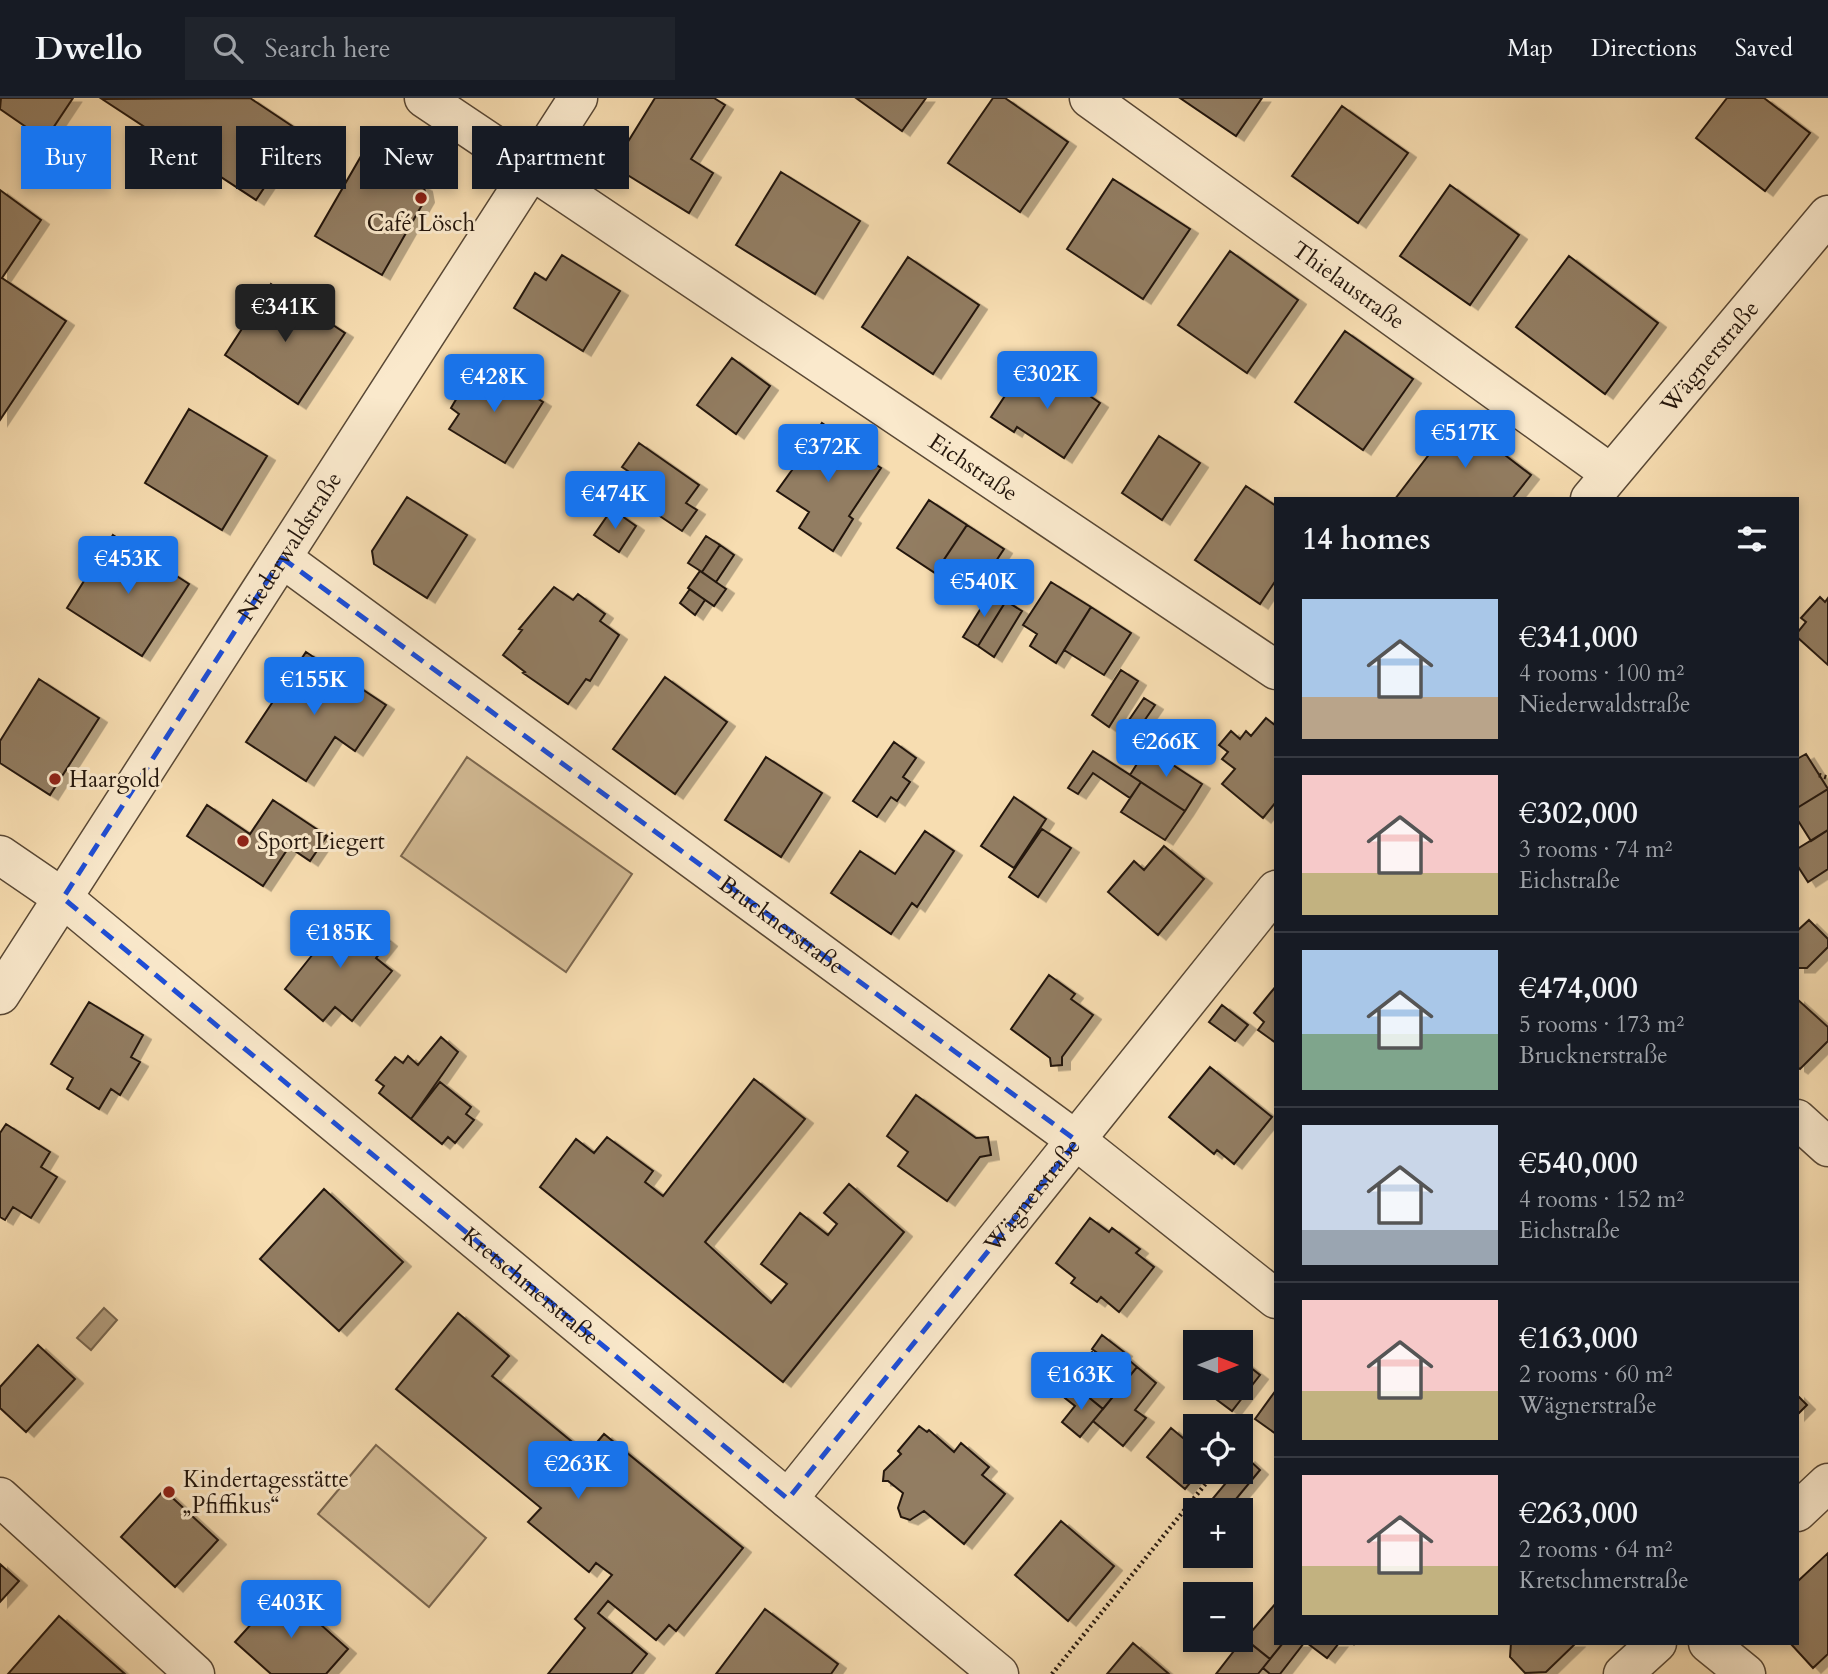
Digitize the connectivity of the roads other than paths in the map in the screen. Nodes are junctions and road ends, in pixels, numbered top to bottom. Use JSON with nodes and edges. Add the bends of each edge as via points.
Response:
{"nodes":[{"id":1,"x":424,"y":98,"type":"edge"},
{"id":2,"x":578,"y":98,"type":"edge"},
{"id":3,"x":1088,"y":98,"type":"edge"},
{"id":4,"x":560,"y":126,"type":"edge"},
{"id":5,"x":472,"y":131,"type":"edge"},
{"id":6,"x":519,"y":189,"type":"edge"},
{"id":7,"x":558,"y":189,"type":"edge"},
{"id":8,"x":1828,"y":215,"type":"edge"},
{"id":9,"x":1600,"y":486,"type":"edge"},
{"id":10,"x":282,"y":558,"type":"junction"},
{"id":11,"x":1274,"y":669,"type":"edge"},
{"id":12,"x":0,"y":855,"type":"edge"},
{"id":13,"x":1274,"y":893,"type":"edge"},
{"id":14,"x":63,"y":898,"type":"junction"},
{"id":15,"x":0,"y":995,"type":"edge"},
{"id":16,"x":1799,"y":1121,"type":"edge"},
{"id":17,"x":1077,"y":1141,"type":"junction"},
{"id":18,"x":1828,"y":1147,"type":"edge"},
{"id":19,"x":1274,"y":1297,"type":"edge"},
{"id":20,"x":1828,"y":1483,"type":"edge"},
{"id":21,"x":0,"y":1497,"type":"edge"},
{"id":22,"x":788,"y":1499,"type":"junction"},
{"id":23,"x":1799,"y":1510,"type":"edge"},
{"id":24,"x":1655,"y":1645,"type":"edge"},
{"id":25,"x":1710,"y":1645,"type":"edge"},
{"id":26,"x":195,"y":1674,"type":"edge"},
{"id":27,"x":999,"y":1674,"type":"edge"},
{"id":28,"x":1623,"y":1674,"type":"edge"},
{"id":29,"x":1746,"y":1674,"type":"edge"}],
"edges":[{"from":1,"to":5,"type":"street","name":"Eichstraße"},
{"from":2,"to":4,"type":"street","name":"Niederwaldstraße"},
{"from":3,"to":9,"type":"street","name":"Thielaustraße"},
{"from":6,"to":10,"type":"street","name":"Niederwaldstraße"},
{"from":7,"to":11,"type":"street","name":"Eichstraße"},
{"from":8,"to":9,"type":"street","name":"Wägnerstraße"},
{"from":10,"to":14,"type":"street","name":"Niederwaldstraße"},
{"from":10,"to":17,"type":"street","name":"Brucknerstraße"},
{"from":12,"to":14,"type":"street","name":"Kretschmerstraße"},
{"from":13,"to":17,"type":"street","name":"Wägnerstraße"},
{"from":14,"to":15,"type":"street","name":"Niederwaldstraße"},
{"from":14,"to":22,"type":"street","name":"Kretschmerstraße"},
{"from":16,"to":18,"type":"street"},
{"from":17,"to":19,"type":"street","name":"Brucknerstraße"},
{"from":17,"to":22,"type":"street","name":"Wägnerstraße"},
{"from":20,"to":23,"type":"street"},
{"from":21,"to":26,"type":"street"},
{"from":22,"to":27,"type":"street","name":"Kretschmerstraße"},
{"from":24,"to":28,"type":"street"},
{"from":25,"to":29,"type":"street"}]}
